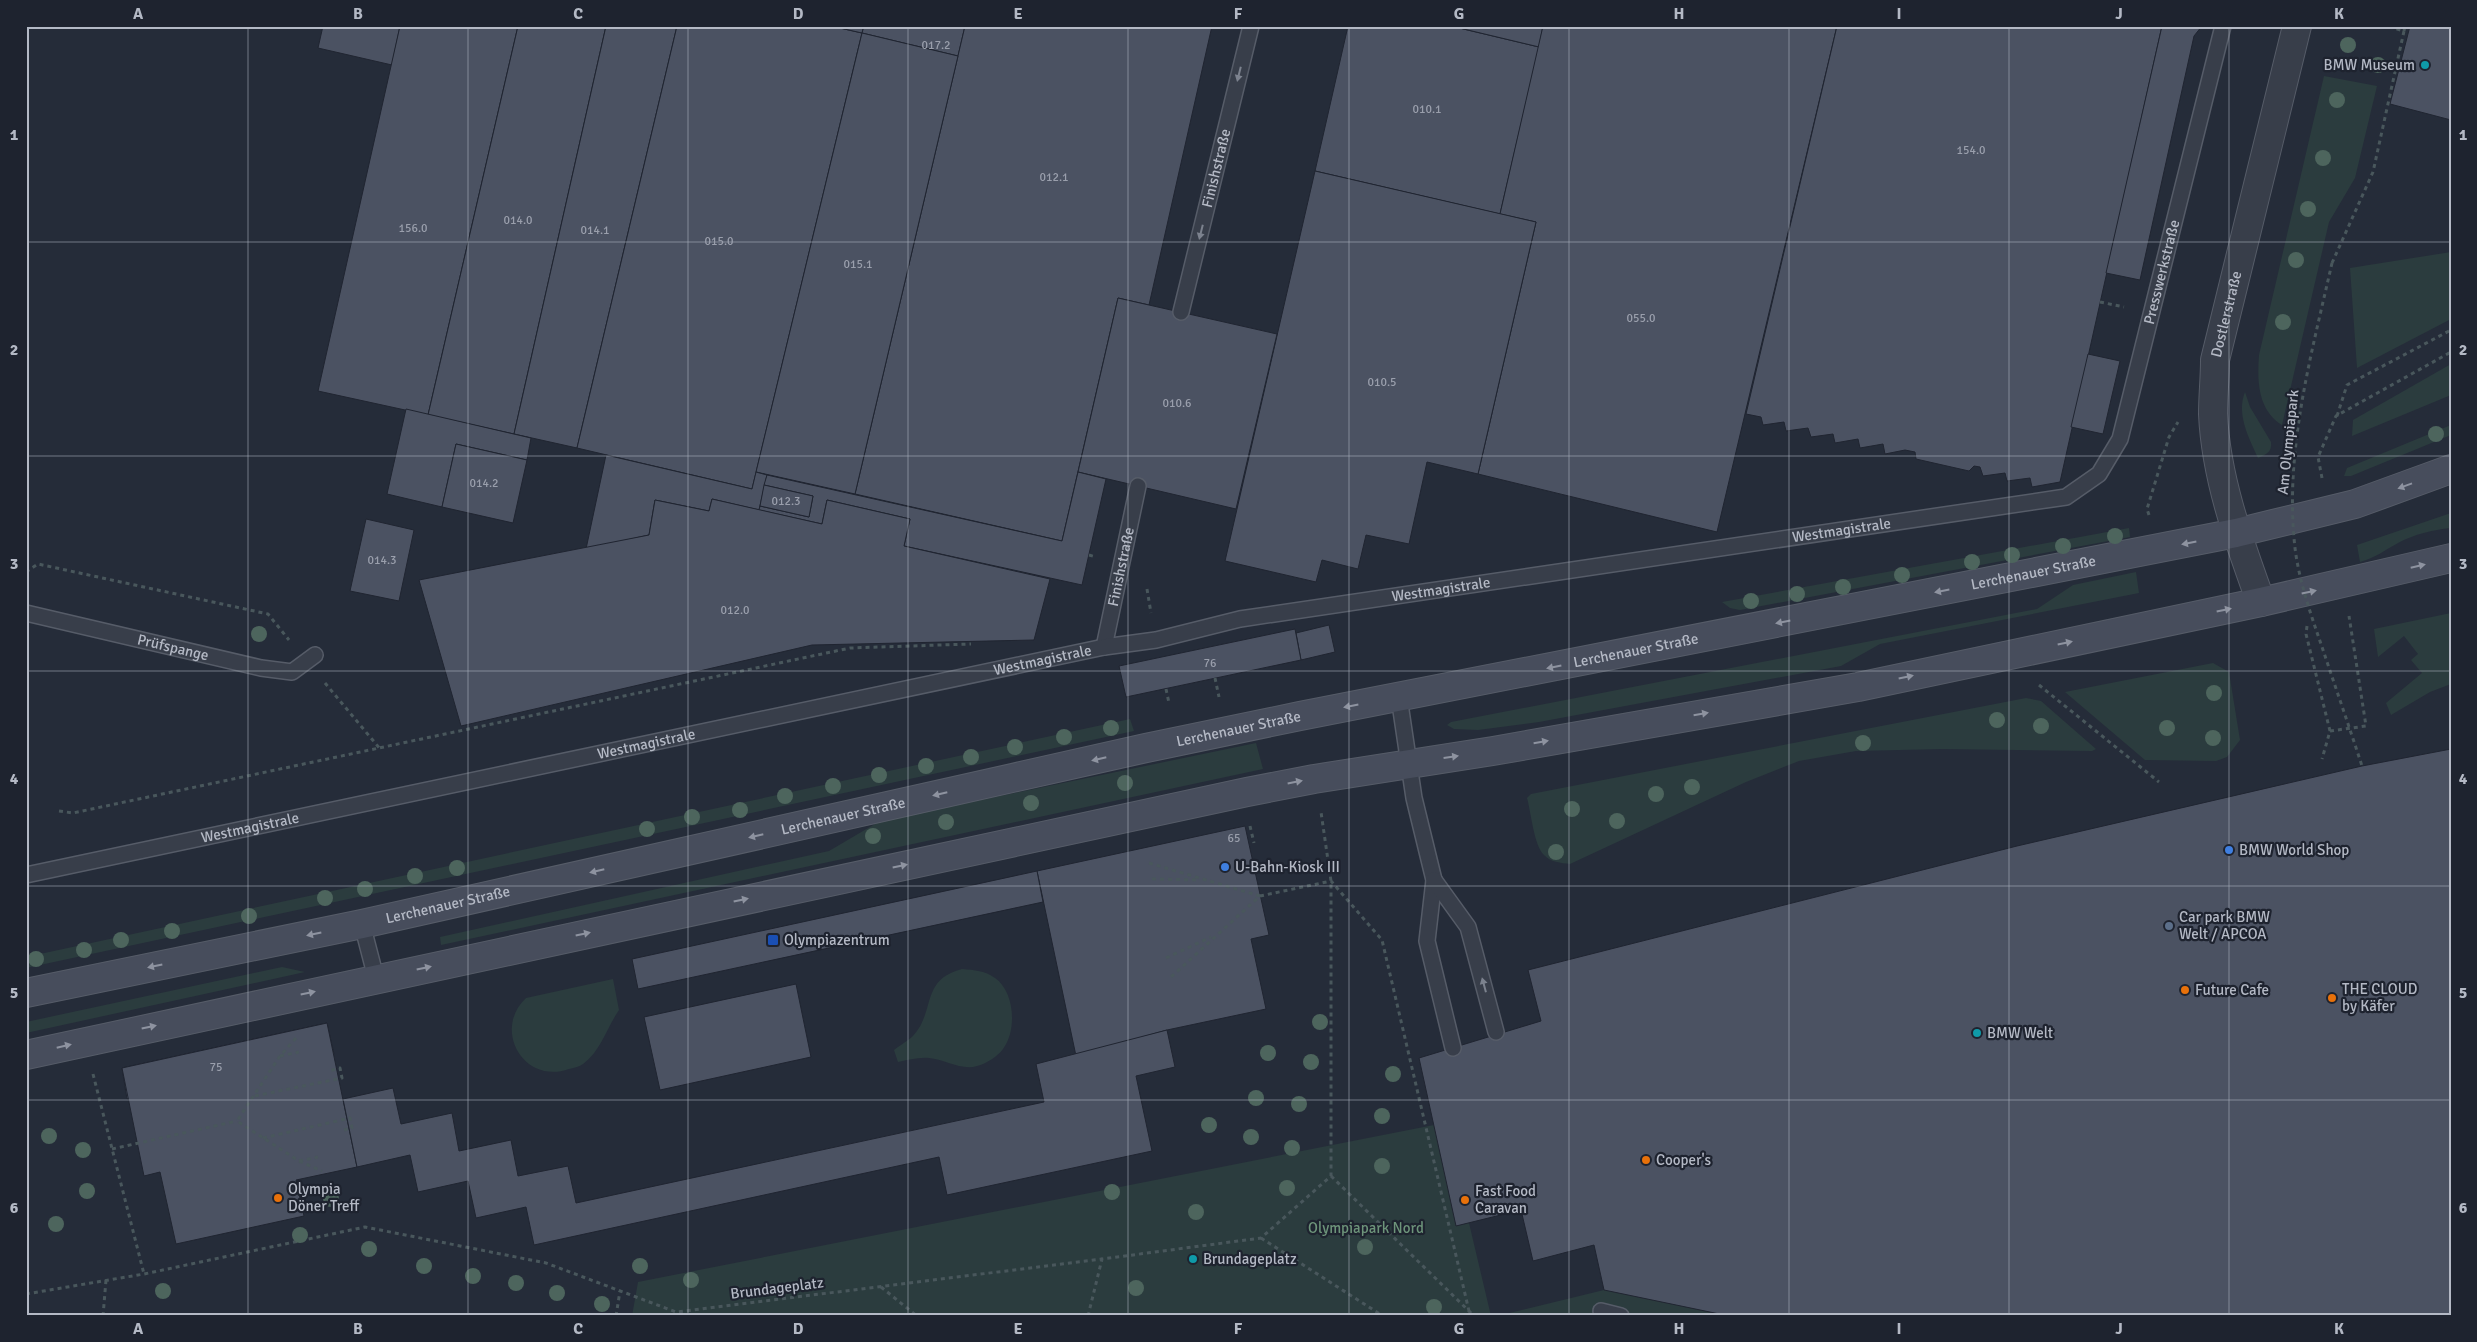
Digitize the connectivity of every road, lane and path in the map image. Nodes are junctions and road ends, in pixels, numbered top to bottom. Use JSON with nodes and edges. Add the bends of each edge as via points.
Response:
{"nodes":[{"id":1,"x":1251,"y":26,"type":"edge"},
{"id":2,"x":2223,"y":26,"type":"edge"},
{"id":3,"x":2296,"y":26,"type":"edge"},
{"id":4,"x":2386,"y":26,"type":"edge"},
{"id":5,"x":2405,"y":26,"type":"edge"},
{"id":6,"x":2404,"y":31,"type":"junction"},
{"id":7,"x":1182,"y":312,"type":"dead end"},
{"id":8,"x":2451,"y":330,"type":"edge"},
{"id":9,"x":2451,"y":352,"type":"edge"},
{"id":10,"x":2336,"y":416,"type":"junction"},
{"id":11,"x":2318,"y":457,"type":"dead end"},
{"id":12,"x":2451,"y":469,"type":"edge"},
{"id":13,"x":1138,"y":486,"type":"dead end"},
{"id":14,"x":2066,"y":497,"type":"joint"},
{"id":15,"x":2236,"y":533,"type":"junction"},
{"id":16,"x":2451,"y":558,"type":"edge"},
{"id":17,"x":26,"y":572,"type":"edge"},
{"id":18,"x":1146,"y":587,"type":"dead end"},
{"id":19,"x":2261,"y":602,"type":"junction"},
{"id":20,"x":26,"y":613,"type":"edge"},
{"id":21,"x":268,"y":614,"type":"dead end"},
{"id":22,"x":2350,"y":622,"type":"dead end"},
{"id":23,"x":2306,"y":634,"type":"dead end"},
{"id":24,"x":1156,"y":640,"type":"junction"},
{"id":25,"x":978,"y":644,"type":"dead end"},
{"id":26,"x":1104,"y":647,"type":"junction"},
{"id":27,"x":315,"y":655,"type":"dead end"},
{"id":28,"x":1216,"y":678,"type":"dead end"},
{"id":29,"x":2035,"y":681,"type":"dead end"},
{"id":30,"x":1166,"y":689,"type":"dead end"},
{"id":31,"x":1399,"y":697,"type":"junction"},
{"id":32,"x":1169,"y":703,"type":"dead end"},
{"id":33,"x":1221,"y":703,"type":"dead end"},
{"id":34,"x":2330,"y":731,"type":"junction"},
{"id":35,"x":2322,"y":759,"type":"dead end"},
{"id":36,"x":1410,"y":763,"type":"junction"},
{"id":37,"x":2362,"y":766,"type":"dead end"},
{"id":38,"x":2159,"y":782,"type":"dead end"},
{"id":39,"x":1320,"y":807,"type":"dead end"},
{"id":40,"x":59,"y":811,"type":"dead end"},
{"id":41,"x":1249,"y":822,"type":"dead end"},
{"id":42,"x":1254,"y":843,"type":"dead end"},
{"id":43,"x":1149,"y":863,"type":"dead end"},
{"id":44,"x":26,"y":875,"type":"edge"},
{"id":45,"x":1152,"y":879,"type":"dead end"},
{"id":46,"x":1202,"y":880,"type":"junction"},
{"id":47,"x":1434,"y":880,"type":"junction"},
{"id":48,"x":1330,"y":881,"type":"junction"},
{"id":49,"x":1260,"y":896,"type":"junction"},
{"id":50,"x":362,"y":924,"type":"junction"},
{"id":51,"x":1215,"y":936,"type":"junction"},
{"id":52,"x":1166,"y":958,"type":"dead end"},
{"id":53,"x":1171,"y":977,"type":"dead end"},
{"id":54,"x":376,"y":978,"type":"junction"},
{"id":55,"x":26,"y":992,"type":"edge"},
{"id":56,"x":1496,"y":1032,"type":"dead end"},
{"id":57,"x":296,"y":1038,"type":"dead end"},
{"id":58,"x":1453,"y":1048,"type":"dead end"},
{"id":59,"x":299,"y":1052,"type":"dead end"},
{"id":60,"x":26,"y":1055,"type":"edge"},
{"id":61,"x":280,"y":1056,"type":"junction"},
{"id":62,"x":91,"y":1069,"type":"dead end"},
{"id":63,"x":330,"y":1071,"type":"dead end"},
{"id":64,"x":254,"y":1096,"type":"junction"},
{"id":65,"x":237,"y":1121,"type":"junction"},
{"id":66,"x":344,"y":1130,"type":"dead end"},
{"id":67,"x":262,"y":1138,"type":"junction"},
{"id":68,"x":112,"y":1150,"type":"junction"},
{"id":69,"x":318,"y":1157,"type":"dead end"},
{"id":70,"x":298,"y":1161,"type":"junction"},
{"id":71,"x":322,"y":1171,"type":"dead end"},
{"id":72,"x":1331,"y":1176,"type":"junction"},
{"id":73,"x":1260,"y":1238,"type":"junction"},
{"id":74,"x":1102,"y":1259,"type":"junction"},
{"id":75,"x":144,"y":1274,"type":"junction"},
{"id":76,"x":106,"y":1280,"type":"junction"},
{"id":77,"x":881,"y":1287,"type":"junction"},
{"id":78,"x":620,"y":1291,"type":"junction"},
{"id":79,"x":26,"y":1294,"type":"edge"},
{"id":80,"x":1469,"y":1311,"type":"junction"},
{"id":81,"x":1601,"y":1311,"type":"dead end"},
{"id":82,"x":675,"y":1314,"type":"edge"},
{"id":83,"x":102,"y":1316,"type":"edge"},
{"id":84,"x":616,"y":1316,"type":"edge"},
{"id":85,"x":680,"y":1316,"type":"edge"},
{"id":86,"x":916,"y":1316,"type":"edge"},
{"id":87,"x":1088,"y":1316,"type":"edge"},
{"id":88,"x":1383,"y":1316,"type":"edge"},
{"id":89,"x":1474,"y":1316,"type":"edge"},
{"id":90,"x":1621,"y":1316,"type":"edge"}],
"edges":[{"from":1,"to":7,"type":"lane","name":"Finishstraße","one_way":true},
{"from":2,"to":14,"type":"lane","name":"Presswerkstraße","via":[[2120,440],[2099,474]]},
{"from":3,"to":15,"type":"street","name":"Dostlerstraße","via":[[2215,360],[2213,414],[2223,485]]},
{"from":4,"to":6,"type":"path"},
{"from":5,"to":6,"type":"path","name":"Am Olympiapark"},
{"from":6,"to":37,"type":"path","name":"Am Olympiapark","bridge":true,"via":[[2373,172],[2332,263],[2307,372],[2292,489],[2295,549],[2309,608]]},
{"from":8,"to":10,"type":"path","via":[[2347,385]]},
{"from":9,"to":10,"type":"path"},
{"from":10,"to":11,"type":"path"},
{"from":12,"to":15,"type":"main road","name":"Lerchenauer Straße","one_way":true,"via":[[2355,504]]},
{"from":13,"to":26,"type":"lane","name":"Finishstraße"},
{"from":14,"to":24,"type":"lane","name":"Westmagistrale","via":[[1240,619]]},
{"from":15,"to":19,"type":"street","name":"Dostlerstraße"},
{"from":15,"to":31,"type":"main road","name":"Lerchenauer Straße","one_way":true},
{"from":19,"to":16,"type":"main road","one_way":true},
{"from":17,"to":21,"type":"path","via":[[38,564]]},
{"from":18,"to":24,"type":"path"},
{"from":36,"to":19,"type":"main road","one_way":true,"via":[[1858,687]]},
{"from":20,"to":27,"type":"lane","name":"Prüfspange","via":[[261,668],[292,672]]},
{"from":22,"to":34,"type":"path","via":[[2366,726]]},
{"from":23,"to":34,"type":"path"},
{"from":24,"to":26,"type":"lane","name":"Westmagistrale"},
{"from":25,"to":40,"type":"path","via":[[850,648],[73,813]]},
{"from":26,"to":44,"type":"lane","name":"Westmagistrale"},
{"from":28,"to":33,"type":"path"},
{"from":29,"to":38,"type":"path"},
{"from":30,"to":32,"type":"path"},
{"from":31,"to":36,"type":"lane"},
{"from":31,"to":50,"type":"main road","name":"Lerchenauer Straße","one_way":true,"via":[[1146,748]]},
{"from":34,"to":35,"type":"path"},
{"from":36,"to":47,"type":"lane","via":[[1414,798]]},
{"from":54,"to":36,"type":"main road","one_way":true,"via":[[1254,790]]},
{"from":39,"to":48,"type":"path"},
{"from":41,"to":42,"type":"path"},
{"from":43,"to":46,"type":"path"},
{"from":45,"to":46,"type":"path"},
{"from":46,"to":49,"type":"path"},
{"from":56,"to":47,"type":"lane","one_way":true,"via":[[1468,927]]},
{"from":47,"to":58,"type":"lane","via":[[1427,941]]},
{"from":48,"to":49,"type":"path"},
{"from":48,"to":72,"type":"path"},
{"from":48,"to":80,"type":"path","via":[[1382,940]]},
{"from":49,"to":51,"type":"path"},
{"from":50,"to":54,"type":"lane"},
{"from":50,"to":55,"type":"main road","name":"Lerchenauer Straße","one_way":true},
{"from":51,"to":52,"type":"path"},
{"from":51,"to":53,"type":"path"},
{"from":60,"to":54,"type":"main road","one_way":true},
{"from":57,"to":61,"type":"path"},
{"from":59,"to":61,"type":"path"},
{"from":61,"to":64,"type":"path"},
{"from":62,"to":68,"type":"path"},
{"from":63,"to":64,"type":"path","via":[[340,1068],[342,1078]]},
{"from":64,"to":65,"type":"path"},
{"from":65,"to":67,"type":"path"},
{"from":65,"to":68,"type":"path"},
{"from":66,"to":67,"type":"path","via":[[352,1128],[350,1118]]},
{"from":67,"to":70,"type":"path"},
{"from":68,"to":75,"type":"path"},
{"from":69,"to":70,"type":"path"},
{"from":70,"to":71,"type":"path"},
{"from":72,"to":73,"type":"path"},
{"from":72,"to":80,"type":"path"},
{"from":73,"to":74,"type":"path","name":"Brundageplatz"},
{"from":73,"to":88,"type":"path"},
{"from":74,"to":77,"type":"path","name":"Brundageplatz"},
{"from":74,"to":87,"type":"path"},
{"from":75,"to":76,"type":"path","name":"Brundageplatz"},
{"from":75,"to":78,"type":"path","name":"Brundageplatz","via":[[365,1227],[546,1263]]},
{"from":76,"to":79,"type":"path","name":"Brundageplatz"},
{"from":76,"to":83,"type":"path"},
{"from":77,"to":82,"type":"path","name":"Brundageplatz"},
{"from":77,"to":86,"type":"path"},
{"from":78,"to":82,"type":"path","name":"Brundageplatz"},
{"from":78,"to":84,"type":"path"},
{"from":80,"to":89,"type":"path"},
{"from":81,"to":90,"type":"lane"},
{"from":82,"to":85,"type":"path","name":"Brundageplatz"}]}
